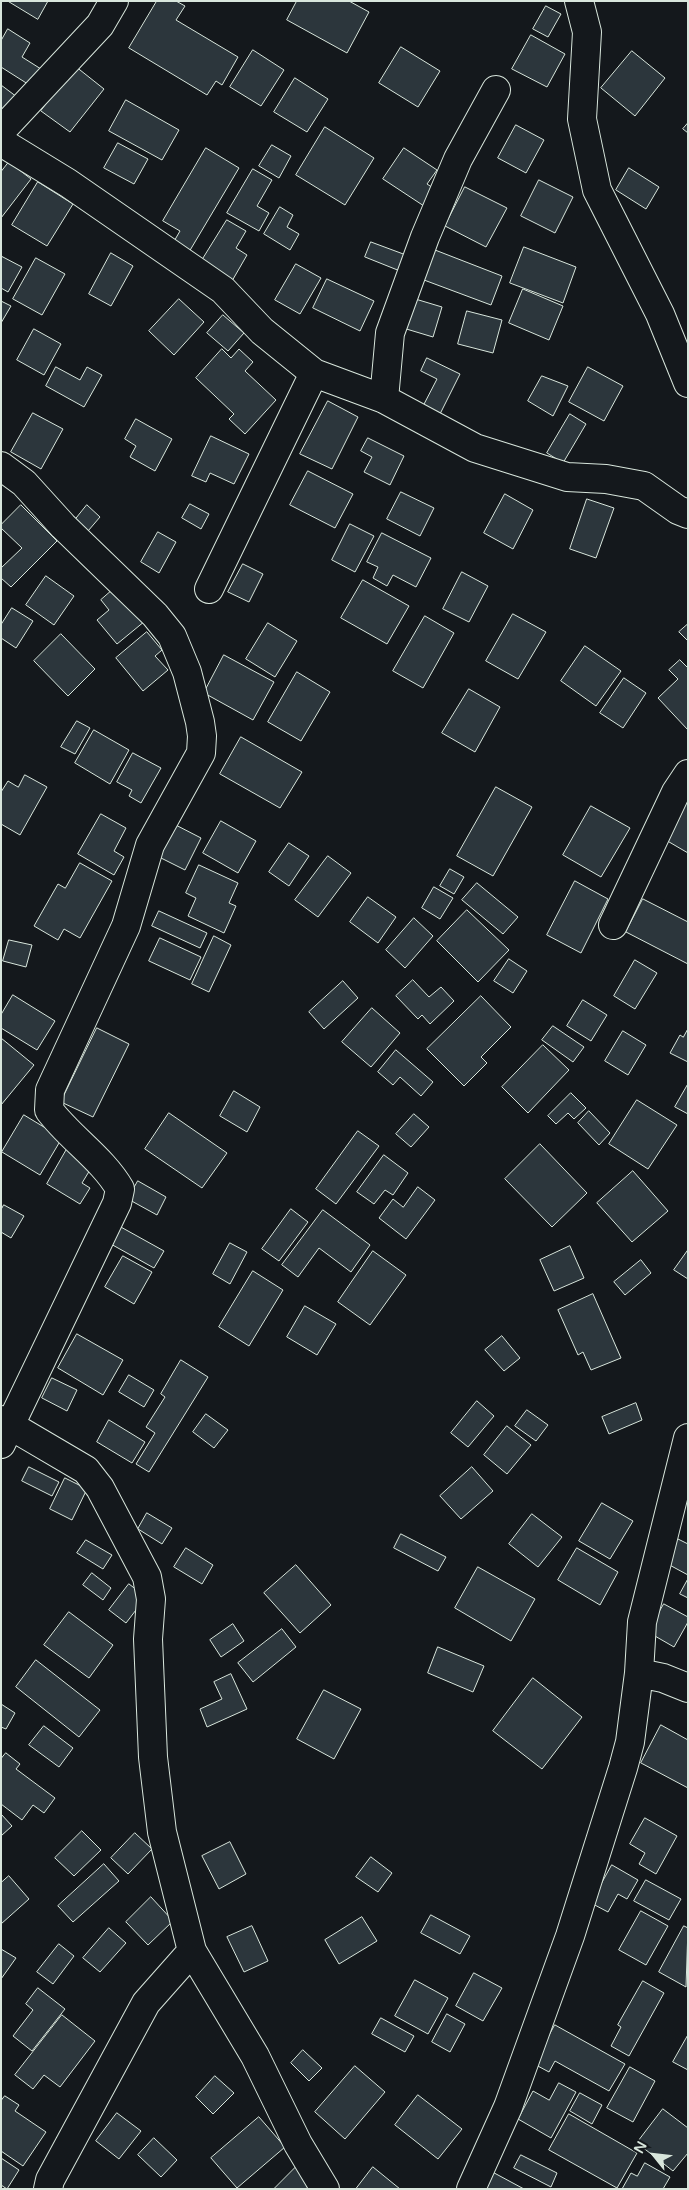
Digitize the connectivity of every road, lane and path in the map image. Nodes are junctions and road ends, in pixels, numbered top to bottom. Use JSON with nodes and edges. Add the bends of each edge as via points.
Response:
{"nodes":[{"id":1,"x":114,"y":1,"type":"edge"},
{"id":2,"x":579,"y":1,"type":"edge"},
{"id":3,"x":496,"y":90,"type":"dead end"},
{"id":4,"x":1,"y":132,"type":"edge"},
{"id":5,"x":1,"y":142,"type":"edge"},
{"id":6,"x":314,"y":373,"type":"junction"},
{"id":7,"x":688,"y":383,"type":"edge"},
{"id":8,"x":384,"y":399,"type":"junction"},
{"id":9,"x":1,"y":466,"type":"edge"},
{"id":10,"x":688,"y":514,"type":"edge"},
{"id":11,"x":209,"y":589,"type":"dead end"},
{"id":12,"x":688,"y":774,"type":"edge"},
{"id":13,"x":613,"y":925,"type":"dead end"},
{"id":14,"x":4,"y":1430,"type":"edge"},
{"id":15,"x":688,"y":1438,"type":"edge"},
{"id":16,"x":640,"y":1673,"type":"junction"},
{"id":17,"x":688,"y":1688,"type":"edge"},
{"id":18,"x":192,"y":1950,"type":"junction"},
{"id":19,"x":48,"y":2189,"type":"edge"},
{"id":20,"x":325,"y":2189,"type":"edge"},
{"id":21,"x":472,"y":2189,"type":"edge"}],
"edges":[{"from":1,"to":4,"type":"street","via":[[100,24]]},
{"from":2,"to":7,"type":"street","via":[[587,32],[582,119],[597,190],[660,314]]},
{"from":3,"to":8,"type":"street","via":[[458,159],[424,237],[390,333]]},
{"from":5,"to":6,"type":"street","via":[[68,183],[223,290],[262,331]]},
{"from":6,"to":8,"type":"street"},
{"from":6,"to":11,"type":"street"},
{"from":8,"to":10,"type":"street","via":[[474,448],[567,477],[606,479],[644,486]]},
{"from":9,"to":14,"type":"street","via":[[24,483],[172,636],[187,672],[202,736],[200,753],[150,845],[126,926],[50,1090],[48,1110],[113,1177],[120,1189],[117,1203]]},
{"from":12,"to":13,"type":"street","via":[[676,792]]},
{"from":14,"to":18,"type":"street","via":[[86,1470],[100,1488],[147,1577],[151,1599],[148,1639],[153,1757],[162,1832]]},
{"from":15,"to":16,"type":"street","via":[[642,1622]]},
{"from":16,"to":17,"type":"street"},
{"from":16,"to":21,"type":"street","via":[[630,1742],[570,1936],[508,2107]]},
{"from":18,"to":19,"type":"street","via":[[146,2003],[74,2133]]},
{"from":18,"to":20,"type":"street","via":[[255,2056],[298,2144]]}]}
